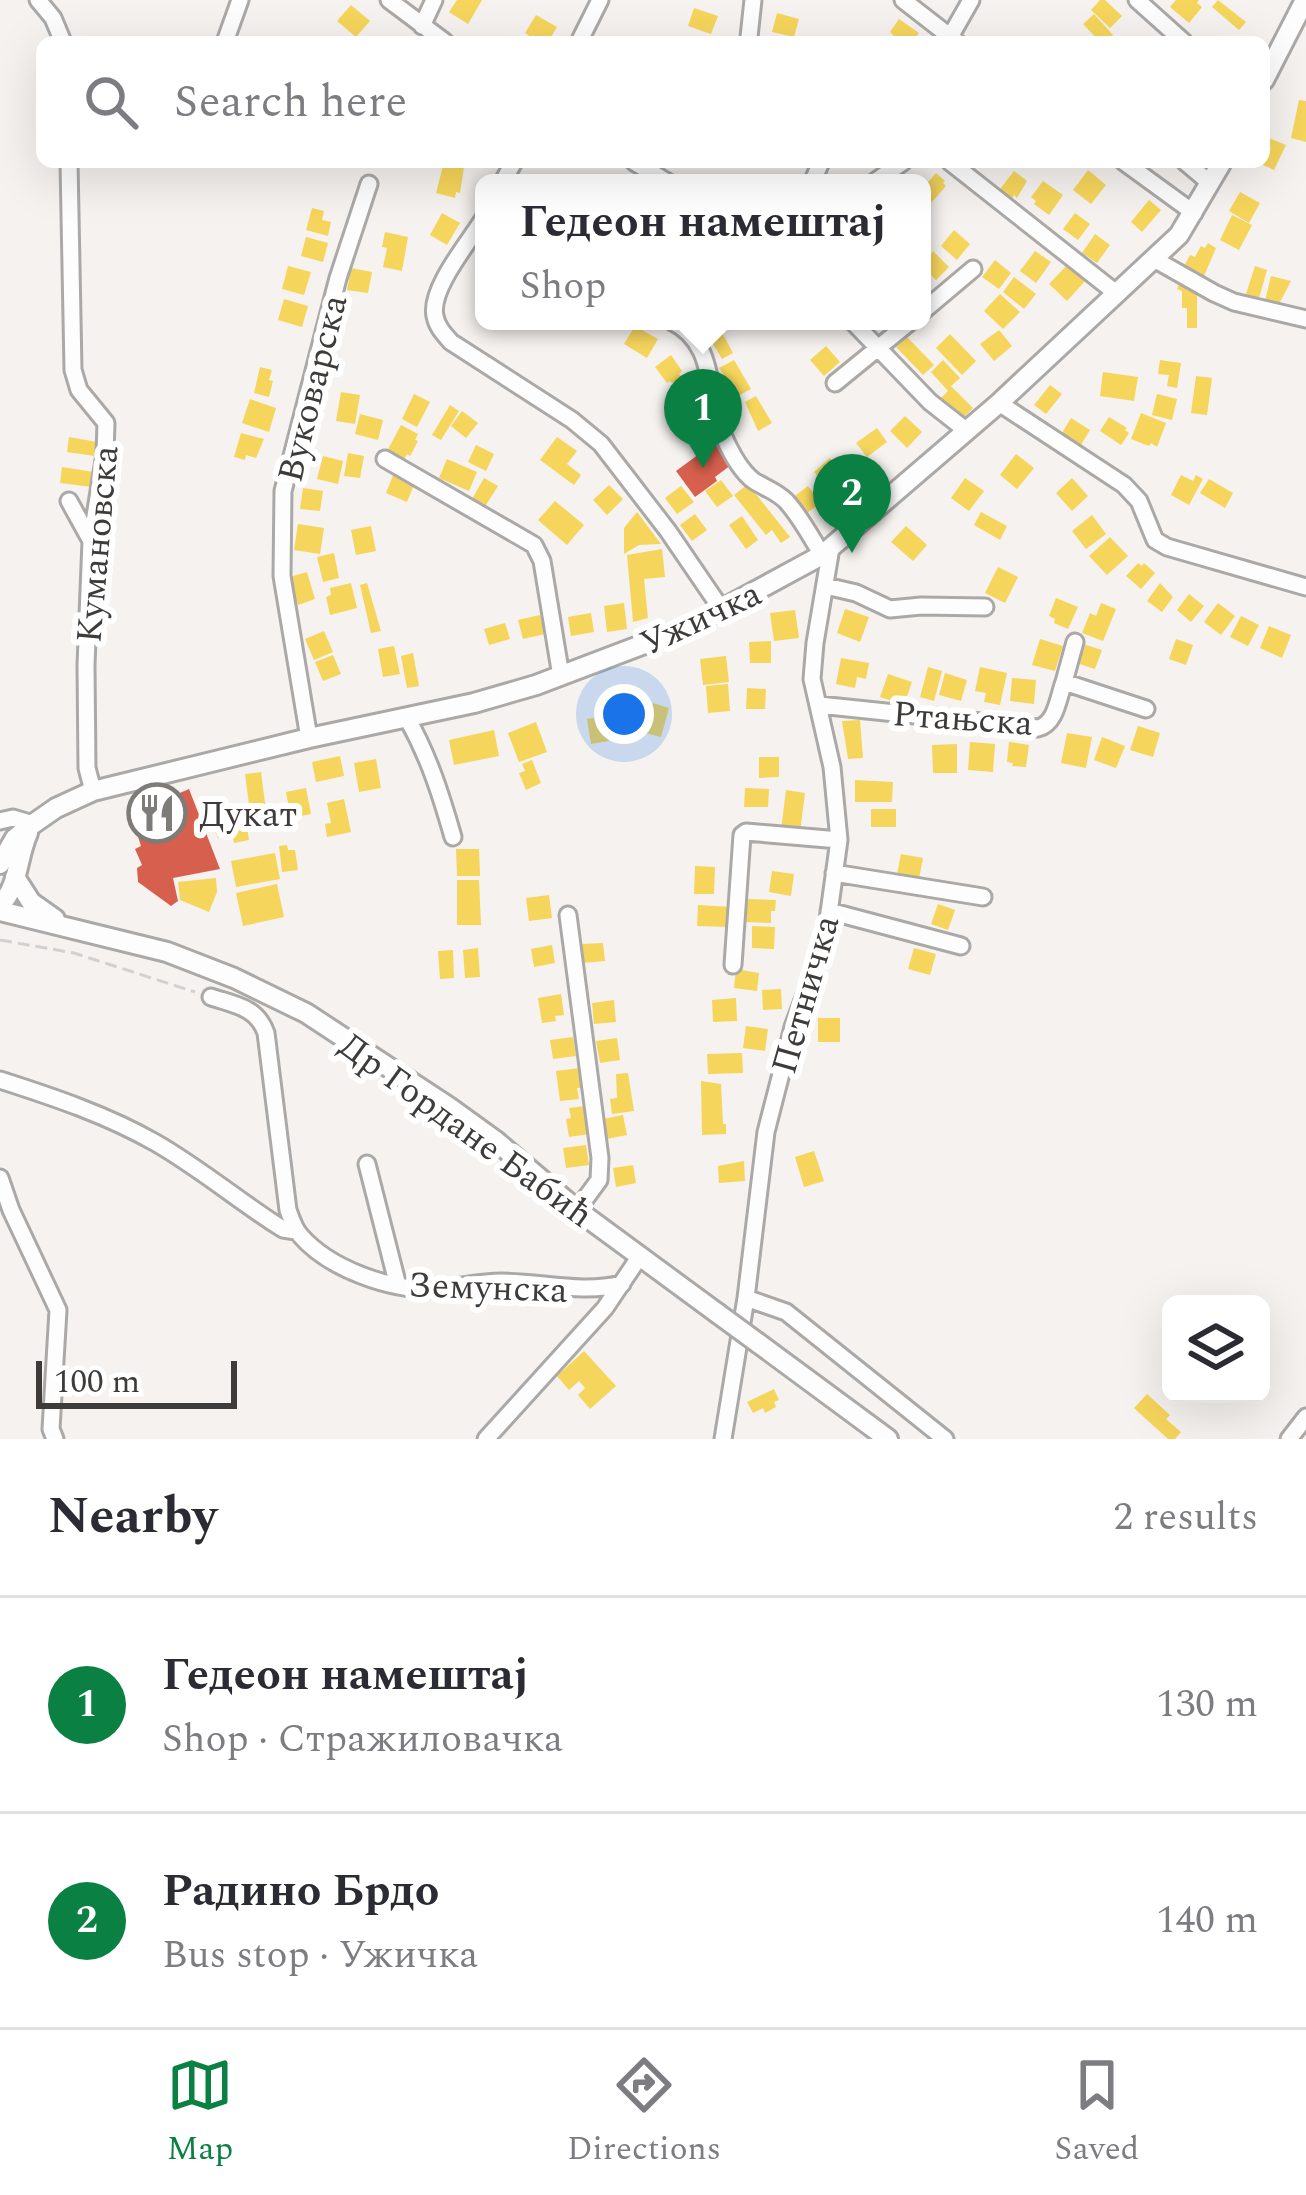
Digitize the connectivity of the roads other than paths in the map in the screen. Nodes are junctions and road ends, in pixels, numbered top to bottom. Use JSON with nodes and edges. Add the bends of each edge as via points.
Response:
{"nodes":[{"id":1,"x":38,"y":0,"type":"edge"},
{"id":2,"x":240,"y":0,"type":"edge"},
{"id":3,"x":389,"y":0,"type":"edge"},
{"id":4,"x":434,"y":0,"type":"edge"},
{"id":5,"x":600,"y":0,"type":"edge"},
{"id":6,"x":754,"y":0,"type":"edge"},
{"id":7,"x":903,"y":0,"type":"edge"},
{"id":8,"x":971,"y":0,"type":"edge"},
{"id":9,"x":1137,"y":0,"type":"edge"},
{"id":10,"x":1303,"y":12,"type":"edge"},
{"id":11,"x":422,"y":26,"type":"junction"},
{"id":12,"x":60,"y":36,"type":"edge"},
{"id":13,"x":227,"y":36,"type":"edge"},
{"id":14,"x":437,"y":36,"type":"edge"},
{"id":15,"x":582,"y":36,"type":"edge"},
{"id":16,"x":749,"y":36,"type":"edge"},
{"id":17,"x":950,"y":36,"type":"edge"},
{"id":18,"x":955,"y":36,"type":"edge"},
{"id":19,"x":1177,"y":36,"type":"edge"},
{"id":20,"x":1270,"y":70,"type":"edge"},
{"id":21,"x":69,"y":168,"type":"edge"},
{"id":22,"x":958,"y":168,"type":"edge"},
{"id":23,"x":1132,"y":168,"type":"edge"},
{"id":24,"x":1192,"y":168,"type":"edge"},
{"id":25,"x":1219,"y":168,"type":"edge"},
{"id":26,"x":1210,"y":183,"type":"junction"},
{"id":27,"x":369,"y":184,"type":"dead end"},
{"id":28,"x":1194,"y":213,"type":"junction"},
{"id":29,"x":475,"y":233,"type":"edge"},
{"id":30,"x":1154,"y":259,"type":"junction"},
{"id":31,"x":973,"y":269,"type":"dead end"},
{"id":32,"x":1116,"y":293,"type":"junction"},
{"id":33,"x":931,"y":304,"type":"edge"},
{"id":34,"x":1306,"y":319,"type":"edge"},
{"id":35,"x":688,"y":330,"type":"edge"},
{"id":36,"x":861,"y":330,"type":"edge"},
{"id":37,"x":900,"y":330,"type":"edge"},
{"id":38,"x":878,"y":348,"type":"junction"},
{"id":39,"x":835,"y":383,"type":"dead end"},
{"id":40,"x":999,"y":403,"type":"junction"},
{"id":41,"x":967,"y":431,"type":"junction"},
{"id":42,"x":385,"y":458,"type":"dead end"},
{"id":43,"x":69,"y":501,"type":"dead end"},
{"id":44,"x":91,"y":541,"type":"junction"},
{"id":45,"x":826,"y":552,"type":"junction"},
{"id":46,"x":826,"y":586,"type":"junction"},
{"id":47,"x":1306,"y":587,"type":"edge"},
{"id":48,"x":985,"y":607,"type":"dead end"},
{"id":49,"x":722,"y":610,"type":"junction"},
{"id":50,"x":1075,"y":642,"type":"dead end"},
{"id":51,"x":561,"y":676,"type":"junction"},
{"id":52,"x":1064,"y":682,"type":"junction"},
{"id":53,"x":819,"y":705,"type":"junction"},
{"id":54,"x":1146,"y":710,"type":"dead end"},
{"id":55,"x":407,"y":718,"type":"junction"},
{"id":56,"x":309,"y":738,"type":"junction"},
{"id":57,"x":93,"y":791,"type":"junction"},
{"id":58,"x":0,"y":821,"type":"edge"},
{"id":59,"x":33,"y":824,"type":"junction"},
{"id":60,"x":453,"y":837,"type":"dead end"},
{"id":61,"x":838,"y":840,"type":"junction"},
{"id":62,"x":8,"y":871,"type":"edge"},
{"id":63,"x":834,"y":873,"type":"junction"},
{"id":64,"x":983,"y":897,"type":"dead end"},
{"id":65,"x":0,"y":908,"type":"edge"},
{"id":66,"x":830,"y":911,"type":"junction"},
{"id":67,"x":568,"y":915,"type":"dead end"},
{"id":68,"x":76,"y":928,"type":"junction"},
{"id":69,"x":961,"y":946,"type":"dead end"},
{"id":70,"x":733,"y":964,"type":"dead end"},
{"id":71,"x":211,"y":997,"type":"road end"},
{"id":72,"x":0,"y":1080,"type":"edge"},
{"id":73,"x":367,"y":1164,"type":"dead end"},
{"id":74,"x":0,"y":1178,"type":"edge"},
{"id":75,"x":577,"y":1210,"type":"junction"},
{"id":76,"x":296,"y":1231,"type":"junction"},
{"id":77,"x":640,"y":1256,"type":"junction"},
{"id":78,"x":622,"y":1284,"type":"junction"},
{"id":79,"x":398,"y":1286,"type":"junction"},
{"id":80,"x":746,"y":1298,"type":"junction"},
{"id":81,"x":1306,"y":1418,"type":"edge"},
{"id":82,"x":55,"y":1439,"type":"edge"},
{"id":83,"x":486,"y":1439,"type":"edge"},
{"id":84,"x":722,"y":1439,"type":"edge"},
{"id":85,"x":888,"y":1439,"type":"edge"},
{"id":86,"x":945,"y":1439,"type":"edge"},
{"id":87,"x":1288,"y":1439,"type":"edge"}],
"edges":[{"from":1,"to":12,"type":"street"},
{"from":2,"to":13,"type":"street"},
{"from":3,"to":11,"type":"street"},
{"from":4,"to":11,"type":"street"},
{"from":5,"to":15,"type":"street"},
{"from":6,"to":16,"type":"street"},
{"from":7,"to":17,"type":"street"},
{"from":8,"to":18,"type":"street"},
{"from":9,"to":19,"type":"street"},
{"from":10,"to":20,"type":"main road"},
{"from":11,"to":14,"type":"street"},
{"from":21,"to":44,"type":"street","name":"Кумановска","via":[[73,370],[106,423]]},
{"from":22,"to":32,"type":"street"},
{"from":23,"to":28,"type":"street"},
{"from":24,"to":26,"type":"street"},
{"from":25,"to":26,"type":"main road","name":"Ужичка"},
{"from":26,"to":28,"type":"main road","name":"Ужичка"},
{"from":27,"to":56,"type":"street","name":"Вуковарска","via":[[283,491],[282,576]]},
{"from":28,"to":30,"type":"main road","name":"Ужичка"},
{"from":29,"to":49,"type":"street","via":[[438,291],[438,325],[451,342],[601,444]]},
{"from":30,"to":32,"type":"main road","name":"Ужичка"},
{"from":30,"to":34,"type":"street","via":[[1234,302]]},
{"from":31,"to":33,"type":"street"},
{"from":32,"to":40,"type":"main road","name":"Ужичка"},
{"from":35,"to":45,"type":"street","via":[[734,457],[790,505]]},
{"from":36,"to":38,"type":"street"},
{"from":37,"to":38,"type":"street"},
{"from":38,"to":39,"type":"street"},
{"from":38,"to":41,"type":"street"},
{"from":40,"to":41,"type":"main road","name":"Ужичка"},
{"from":40,"to":47,"type":"street","via":[[1124,485],[1155,540]]},
{"from":41,"to":45,"type":"main road","name":"Ужичка"},
{"from":42,"to":51,"type":"street","via":[[534,545]]},
{"from":43,"to":44,"type":"street"},
{"from":44,"to":57,"type":"street","name":"Кумановска"},
{"from":45,"to":46,"type":"street","name":"Петничка"},
{"from":45,"to":49,"type":"main road","name":"Ужичка"},
{"from":46,"to":48,"type":"street","via":[[890,609]]},
{"from":46,"to":53,"type":"street","name":"Петничка","via":[[812,679]]},
{"from":49,"to":51,"type":"main road","name":"Ужичка"},
{"from":50,"to":52,"type":"street"},
{"from":51,"to":55,"type":"main road","name":"Ужичка"},
{"from":52,"to":53,"type":"street","name":"Ртањска","via":[[1051,721],[1038,728]]},
{"from":52,"to":54,"type":"street","name":"Ртањска"},
{"from":53,"to":61,"type":"street","name":"Петничка"},
{"from":55,"to":56,"type":"main road","name":"Ужичка"},
{"from":55,"to":60,"type":"street","via":[[437,778]]},
{"from":56,"to":57,"type":"main road","name":"Ужичка"},
{"from":57,"to":59,"type":"main road","name":"Ужичка"},
{"from":58,"to":59,"type":"street"},
{"from":59,"to":62,"type":"main road","name":"Ужичка","via":[[15,838]]},
{"from":61,"to":63,"type":"street","name":"Петничка"},
{"from":61,"to":70,"type":"street","via":[[742,835]]},
{"from":62,"to":65,"type":"main road","name":"Ужичка","via":[[12,892]]},
{"from":62,"to":68,"type":"main road","via":[[31,902]]},
{"from":63,"to":64,"type":"street"},
{"from":63,"to":66,"type":"street","name":"Петничка"},
{"from":65,"to":68,"type":"main road","name":"Др Гордане Бабић"},
{"from":66,"to":69,"type":"street"},
{"from":66,"to":80,"type":"street","name":"Петничка","via":[[766,1132]]},
{"from":67,"to":75,"type":"street","via":[[600,1158],[599,1180]]},
{"from":68,"to":75,"type":"main road","name":"Др Гордане Бабић","via":[[194,961],[305,1013],[465,1118]]},
{"from":71,"to":76,"type":"street","via":[[253,1010],[266,1033]]},
{"from":72,"to":76,"type":"street","name":"Земунска","via":[[158,1144]]},
{"from":73,"to":79,"type":"street"},
{"from":74,"to":82,"type":"street","via":[[58,1310]]},
{"from":75,"to":77,"type":"main road","name":"Др Гордане Бабић"},
{"from":76,"to":79,"type":"street","name":"Земунска","via":[[318,1252]]},
{"from":77,"to":78,"type":"street"},
{"from":77,"to":85,"type":"main road","name":"Др Гордане Бабић","bridge":true},
{"from":78,"to":79,"type":"street","name":"Земунска"},
{"from":78,"to":83,"type":"street"},
{"from":80,"to":84,"type":"street","name":"Петничка"},
{"from":80,"to":86,"type":"street","via":[[786,1312]]},
{"from":81,"to":87,"type":"street"}]}
